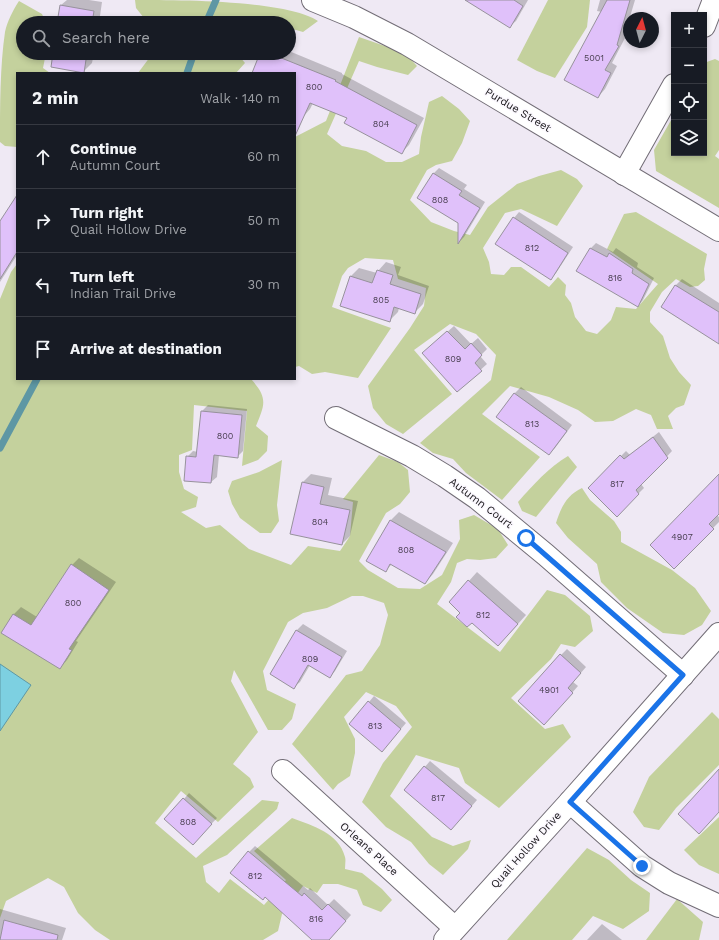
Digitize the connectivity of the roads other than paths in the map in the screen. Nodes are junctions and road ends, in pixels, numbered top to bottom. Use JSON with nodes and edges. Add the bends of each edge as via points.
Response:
{"nodes":[{"id":1,"x":313,"y":0,"type":"edge"},
{"id":2,"x":714,"y":0,"type":"edge"},
{"id":3,"x":707,"y":18,"type":"edge"},
{"id":4,"x":671,"y":90,"type":"edge"},
{"id":5,"x":624,"y":174,"type":"junction"},
{"id":6,"x":719,"y":230,"type":"edge"},
{"id":7,"x":336,"y":418,"type":"dead end"},
{"id":8,"x":719,"y":634,"type":"edge"},
{"id":9,"x":683,"y":675,"type":"junction"},
{"id":10,"x":283,"y":770,"type":"dead end"},
{"id":11,"x":570,"y":802,"type":"junction"},
{"id":12,"x":719,"y":906,"type":"edge"},
{"id":13,"x":450,"y":934,"type":"edge"}],
"edges":[{"from":1,"to":5,"type":"street","name":"Purdue Street","via":[[354,17],[406,44]]},
{"from":2,"to":3,"type":"street"},
{"from":4,"to":5,"type":"street"},
{"from":5,"to":6,"type":"street","name":"Purdue Street"},
{"from":7,"to":9,"type":"street","name":"Autumn Court","via":[[412,456],[477,498]]},
{"from":8,"to":9,"type":"street","name":"Quail Hollow Drive"},
{"from":9,"to":11,"type":"street","name":"Quail Hollow Drive"},
{"from":10,"to":13,"type":"street","name":"Orleans Place"},
{"from":11,"to":12,"type":"street","via":[[642,866],[668,883]]},
{"from":11,"to":13,"type":"street","name":"Quail Hollow Drive"}]}
